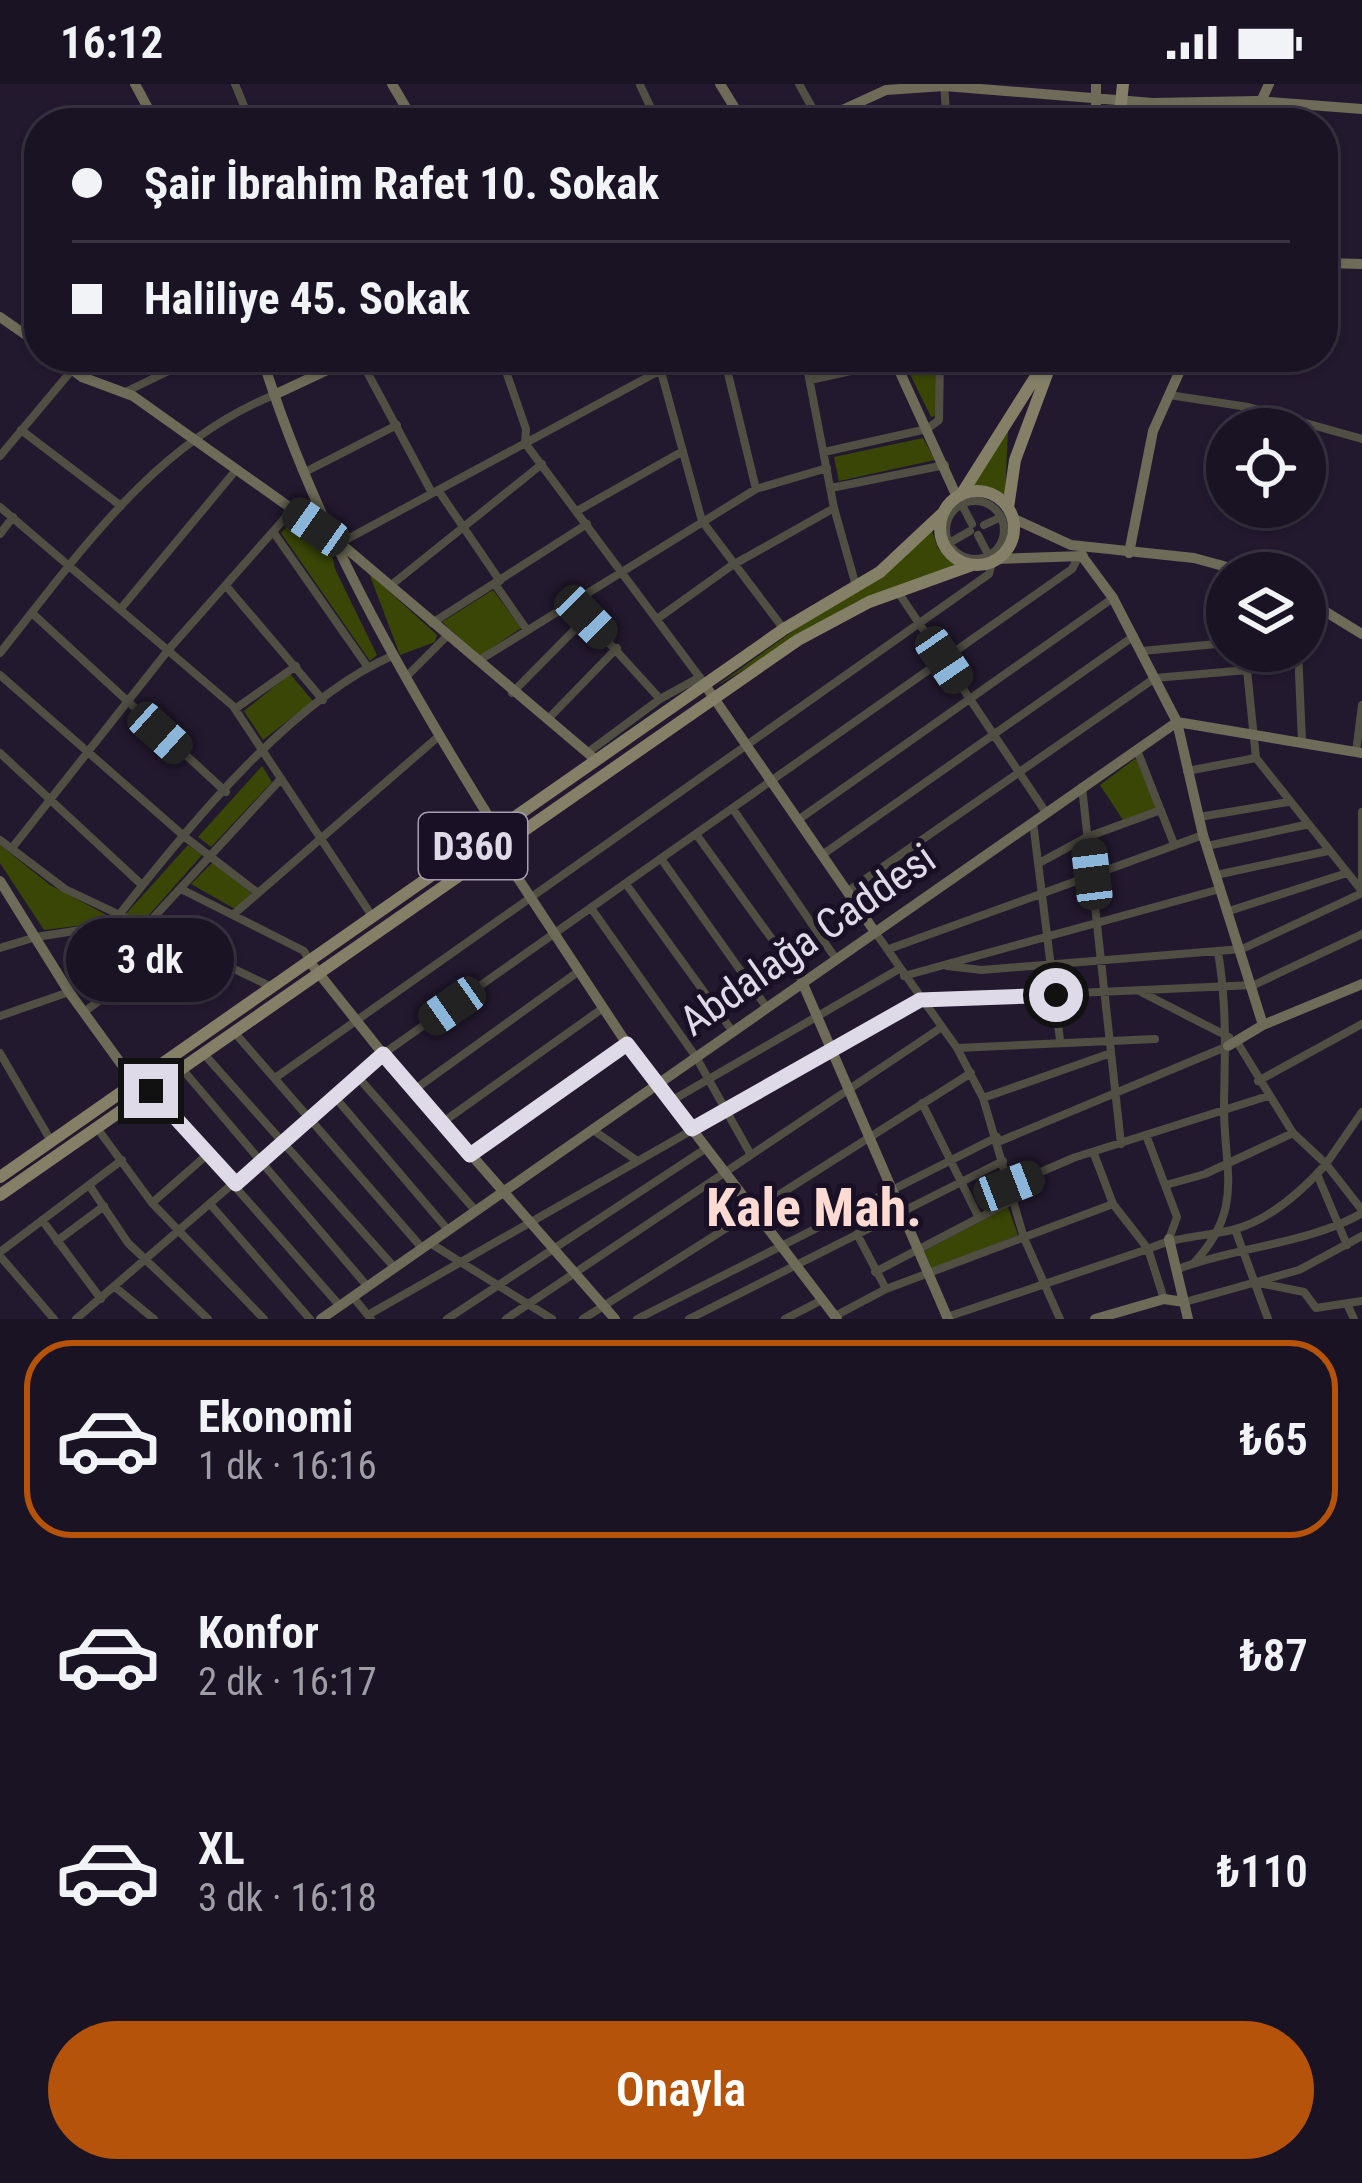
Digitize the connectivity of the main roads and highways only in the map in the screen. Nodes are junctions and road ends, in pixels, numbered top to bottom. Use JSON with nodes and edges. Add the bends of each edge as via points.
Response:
{"nodes":[{"id":1,"x":1041,"y":372,"type":"edge"},
{"id":2,"x":1046,"y":372,"type":"edge"},
{"id":3,"x":960,"y":498,"type":"junction"},
{"id":4,"x":943,"y":514,"type":"junction"},
{"id":5,"x":1007,"y":514,"type":"junction"},
{"id":6,"x":972,"y":565,"type":"junction"},
{"id":7,"x":0,"y":1177,"type":"edge"},
{"id":8,"x":0,"y":1195,"type":"edge"}],
"edges":[{"from":1,"to":3,"type":"main road"},
{"from":2,"to":5,"type":"main road","via":[[1015,460]]},
{"from":3,"to":4,"type":"main road"},
{"from":3,"to":5,"type":"main road","via":[[992,494]]},
{"from":4,"to":6,"type":"main road","via":[[943,542]]},
{"from":4,"to":7,"type":"main road","number":"D360","via":[[856,587],[591,756]]},
{"from":5,"to":6,"type":"main road","via":[[1010,546]]},
{"from":6,"to":8,"type":"main road","number":"D360","via":[[824,624]]}]}
